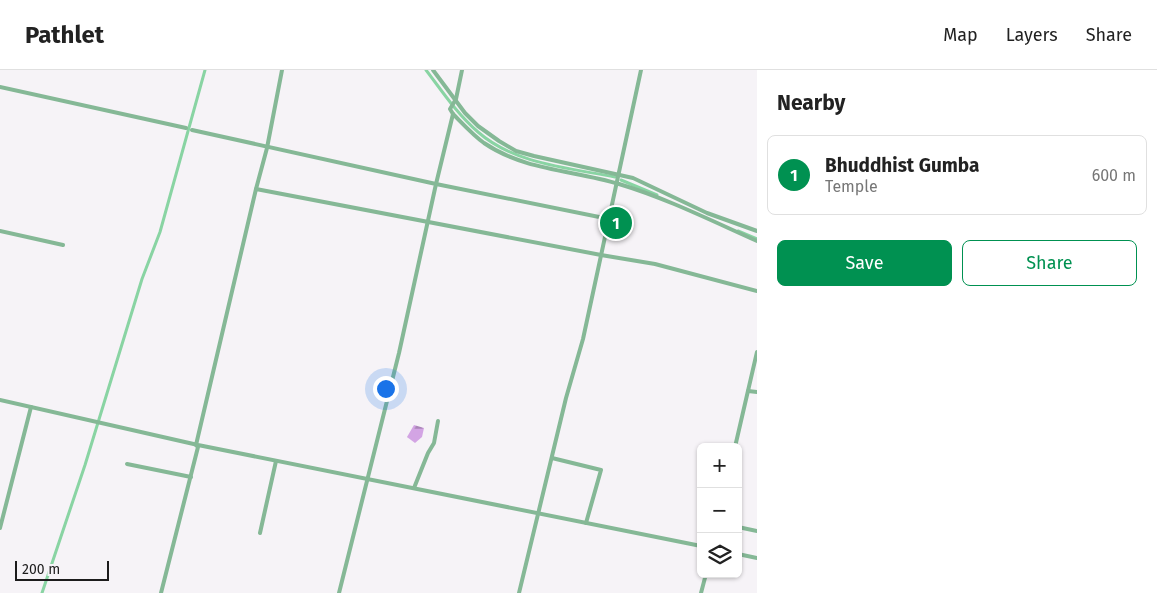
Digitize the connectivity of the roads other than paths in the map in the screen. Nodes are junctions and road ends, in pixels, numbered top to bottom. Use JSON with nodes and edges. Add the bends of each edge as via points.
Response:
{"nodes":[{"id":1,"x":282,"y":70,"type":"edge"},
{"id":2,"x":433,"y":70,"type":"edge"},
{"id":3,"x":462,"y":70,"type":"edge"},
{"id":4,"x":641,"y":70,"type":"edge"},
{"id":5,"x":0,"y":87,"type":"edge"},
{"id":6,"x":454,"y":103,"type":"junction"},
{"id":7,"x":453,"y":114,"type":"junction"},
{"id":8,"x":186,"y":128,"type":"dead end"},
{"id":9,"x":192,"y":130,"type":"dead end"},
{"id":10,"x":267,"y":148,"type":"junction"},
{"id":11,"x":618,"y":174,"type":"junction"},
{"id":12,"x":617,"y":183,"type":"junction"},
{"id":13,"x":436,"y":184,"type":"junction"},
{"id":14,"x":256,"y":188,"type":"junction"},
{"id":15,"x":609,"y":219,"type":"junction"},
{"id":16,"x":428,"y":221,"type":"junction"},
{"id":17,"x":0,"y":231,"type":"edge"},
{"id":18,"x":757,"y":232,"type":"edge"},
{"id":19,"x":757,"y":241,"type":"edge"},
{"id":20,"x":63,"y":245,"type":"dead end"},
{"id":21,"x":600,"y":256,"type":"junction"},
{"id":22,"x":757,"y":291,"type":"edge"},
{"id":23,"x":757,"y":352,"type":"edge"},
{"id":24,"x":748,"y":391,"type":"junction"},
{"id":25,"x":757,"y":392,"type":"edge"},
{"id":26,"x":0,"y":400,"type":"edge"},
{"id":27,"x":31,"y":407,"type":"junction"},
{"id":28,"x":438,"y":420,"type":"dead end"},
{"id":29,"x":736,"y":443,"type":"edge"},
{"id":30,"x":196,"y":445,"type":"junction"},
{"id":31,"x":552,"y":458,"type":"junction"},
{"id":32,"x":276,"y":461,"type":"junction"},
{"id":33,"x":127,"y":464,"type":"dead end"},
{"id":34,"x":190,"y":477,"type":"junction"},
{"id":35,"x":367,"y":479,"type":"junction"},
{"id":36,"x":414,"y":488,"type":"junction"},
{"id":37,"x":538,"y":513,"type":"junction"},
{"id":38,"x":586,"y":523,"type":"junction"},
{"id":39,"x":0,"y":528,"type":"edge"},
{"id":40,"x":742,"y":528,"type":"edge"},
{"id":41,"x":757,"y":531,"type":"edge"},
{"id":42,"x":260,"y":533,"type":"dead end"},
{"id":43,"x":697,"y":545,"type":"edge"},
{"id":44,"x":742,"y":555,"type":"edge"},
{"id":45,"x":757,"y":558,"type":"edge"},
{"id":46,"x":705,"y":578,"type":"edge"},
{"id":47,"x":161,"y":593,"type":"edge"},
{"id":48,"x":339,"y":593,"type":"edge"},
{"id":49,"x":519,"y":593,"type":"edge"},
{"id":50,"x":701,"y":593,"type":"edge"}],
"edges":[{"from":1,"to":10,"type":"street"},
{"from":2,"to":6,"type":"street"},
{"from":3,"to":6,"type":"street"},
{"from":4,"to":11,"type":"street"},
{"from":5,"to":8,"type":"street"},
{"from":6,"to":7,"type":"street","via":[[450,109]]},
{"from":6,"to":11,"type":"street","via":[[478,126],[516,150]]},
{"from":7,"to":12,"type":"street","via":[[483,142],[517,160]]},
{"from":7,"to":13,"type":"street"},
{"from":9,"to":10,"type":"street"},
{"from":10,"to":13,"type":"street"},
{"from":10,"to":14,"type":"street"},
{"from":11,"to":12,"type":"street"},
{"from":11,"to":18,"type":"street"},
{"from":12,"to":15,"type":"street"},
{"from":12,"to":19,"type":"street"},
{"from":13,"to":15,"type":"street"},
{"from":13,"to":16,"type":"street"},
{"from":14,"to":16,"type":"street"},
{"from":14,"to":30,"type":"street"},
{"from":15,"to":21,"type":"street"},
{"from":16,"to":21,"type":"street"},
{"from":16,"to":35,"type":"street"},
{"from":17,"to":20,"type":"street"},
{"from":21,"to":22,"type":"street","via":[[655,264]]},
{"from":21,"to":31,"type":"street","via":[[583,339]]},
{"from":23,"to":24,"type":"street"},
{"from":24,"to":25,"type":"street"},
{"from":24,"to":29,"type":"street"},
{"from":26,"to":27,"type":"street"},
{"from":27,"to":30,"type":"street"},
{"from":27,"to":39,"type":"street"},
{"from":28,"to":36,"type":"street","via":[[434,443]]},
{"from":30,"to":32,"type":"street"},
{"from":30,"to":34,"type":"street"},
{"from":31,"to":37,"type":"street"},
{"from":31,"to":38,"type":"street","via":[[601,470]]},
{"from":32,"to":35,"type":"street"},
{"from":32,"to":42,"type":"street"},
{"from":33,"to":34,"type":"street"},
{"from":34,"to":47,"type":"street"},
{"from":35,"to":36,"type":"street"},
{"from":35,"to":48,"type":"street"},
{"from":36,"to":37,"type":"street"},
{"from":37,"to":38,"type":"street"},
{"from":37,"to":49,"type":"street"},
{"from":38,"to":43,"type":"street"},
{"from":40,"to":41,"type":"street"},
{"from":44,"to":45,"type":"street"},
{"from":46,"to":50,"type":"street"}]}
